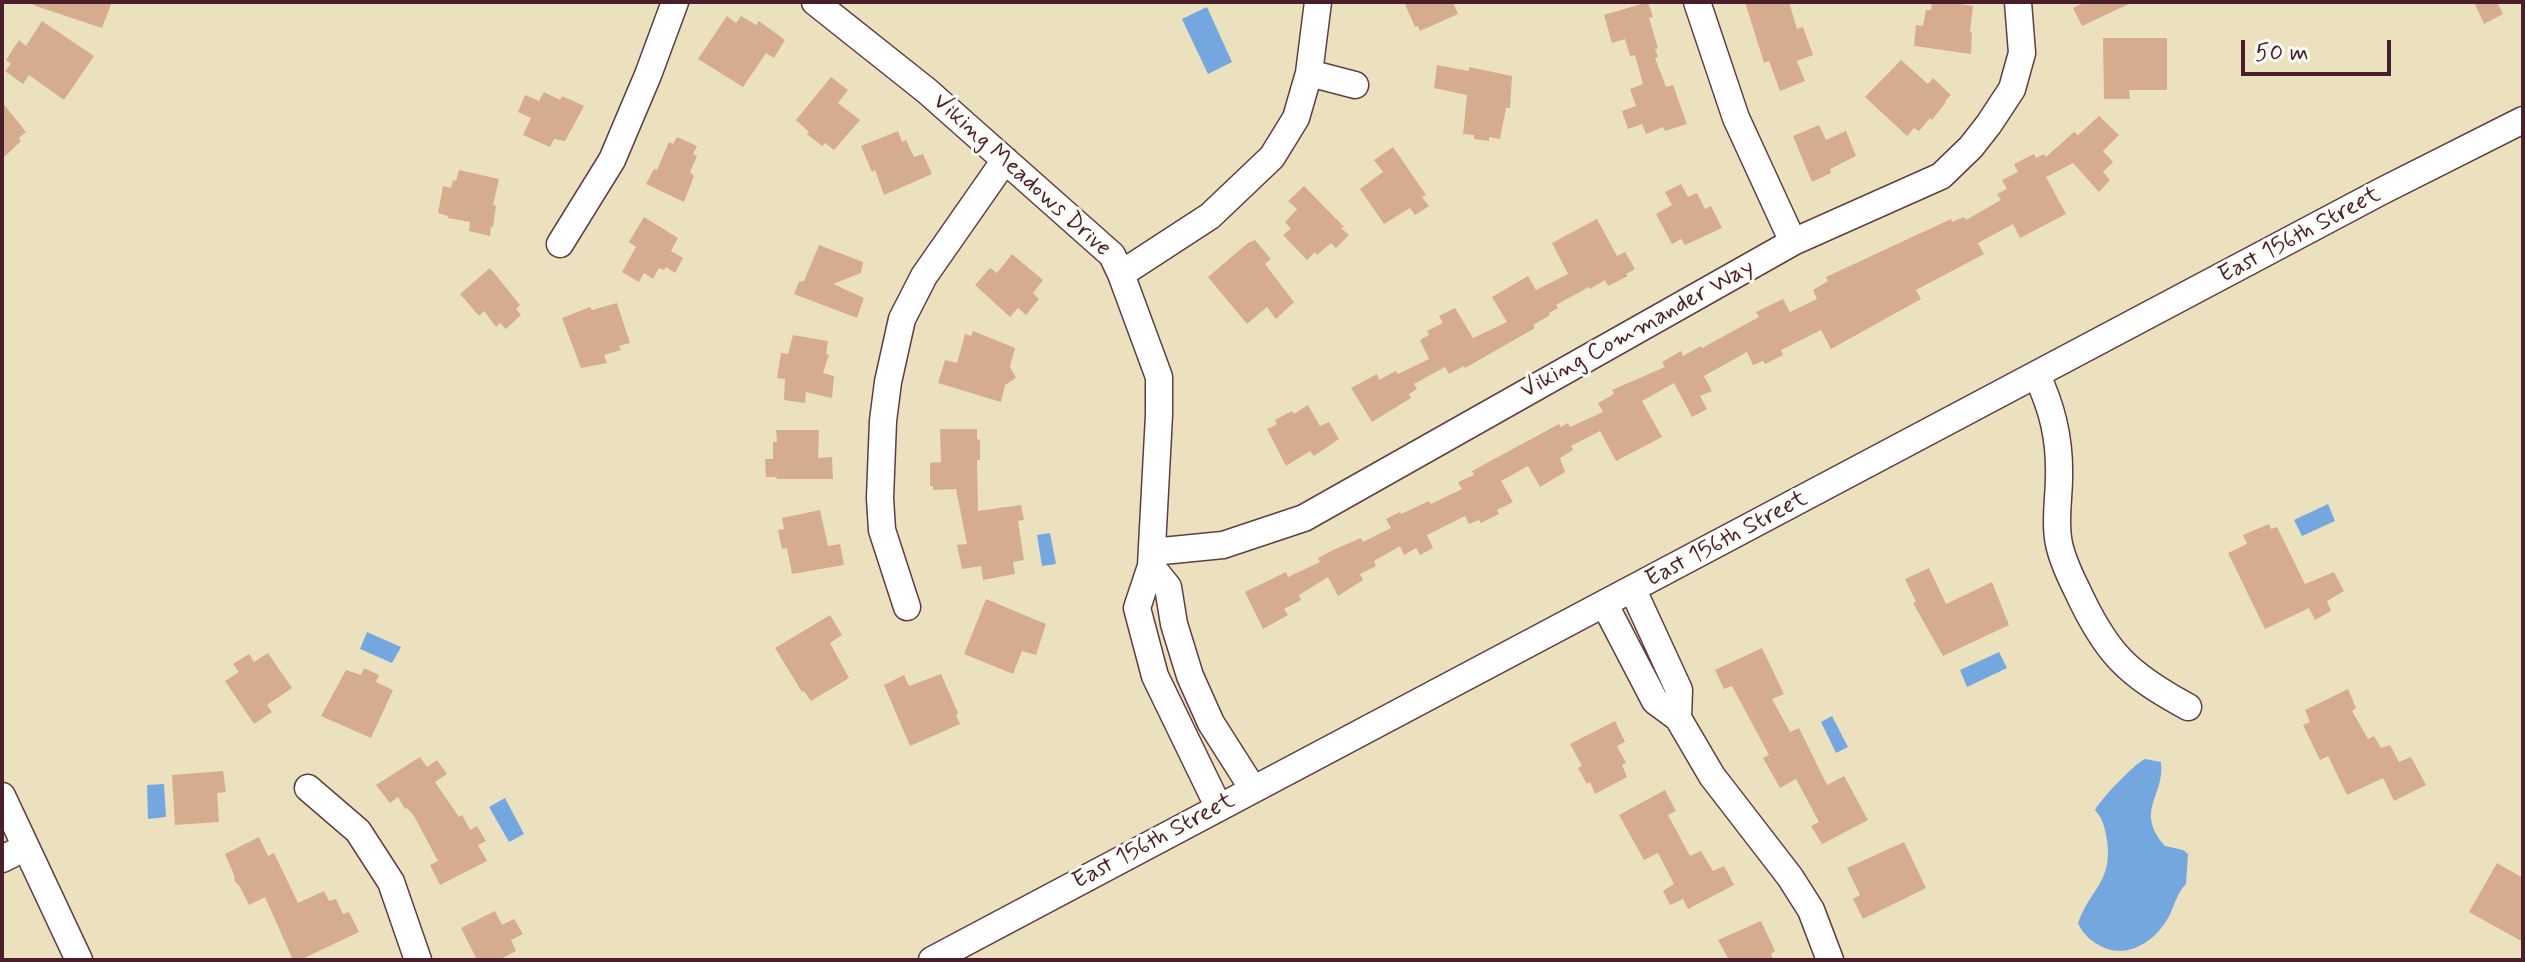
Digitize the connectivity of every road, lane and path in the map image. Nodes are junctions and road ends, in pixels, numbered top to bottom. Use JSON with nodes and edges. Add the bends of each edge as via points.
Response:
{"nodes":[{"id":1,"x":675,"y":2,"type":"edge"},
{"id":2,"x":1318,"y":2,"type":"edge"},
{"id":3,"x":1697,"y":2,"type":"edge"},
{"id":4,"x":2018,"y":2,"type":"edge"},
{"id":5,"x":823,"y":5,"type":"edge"},
{"id":6,"x":1309,"y":73,"type":"junction"},
{"id":7,"x":1355,"y":85,"type":"dead end"},
{"id":8,"x":2523,"y":120,"type":"edge"},
{"id":9,"x":1005,"y":160,"type":"junction"},
{"id":10,"x":1793,"y":242,"type":"junction"},
{"id":11,"x":560,"y":244,"type":"dead end"},
{"id":12,"x":1121,"y":274,"type":"junction"},
{"id":13,"x":2037,"y":376,"type":"junction"},
{"id":14,"x":1151,"y":559,"type":"junction"},
{"id":15,"x":1633,"y":590,"type":"junction"},
{"id":16,"x":1605,"y":605,"type":"junction"},
{"id":17,"x":907,"y":607,"type":"dead end"},
{"id":18,"x":2188,"y":707,"type":"dead end"},
{"id":19,"x":1678,"y":718,"type":"junction"},
{"id":20,"x":308,"y":788,"type":"dead end"},
{"id":21,"x":1253,"y":789,"type":"junction"},
{"id":22,"x":2,"y":796,"type":"edge"},
{"id":23,"x":1219,"y":808,"type":"junction"},
{"id":24,"x":26,"y":847,"type":"junction"},
{"id":25,"x":2,"y":859,"type":"edge"},
{"id":26,"x":79,"y":960,"type":"edge"},
{"id":27,"x":418,"y":960,"type":"edge"},
{"id":28,"x":932,"y":960,"type":"edge"},
{"id":29,"x":1830,"y":960,"type":"edge"}],
"edges":[{"from":1,"to":11,"type":"street","via":[[612,160]]},
{"from":2,"to":6,"type":"street"},
{"from":3,"to":10,"type":"street","via":[[1736,118]]},
{"from":4,"to":10,"type":"street","name":"Viking Commander Way","via":[[2022,53],[2012,89],[1971,147],[1941,176]]},
{"from":5,"to":9,"type":"street","name":"Viking Meadows Drive"},
{"from":6,"to":7,"type":"street"},
{"from":6,"to":12,"type":"street","via":[[1296,118],[1272,157],[1210,216]]},
{"from":8,"to":13,"type":"street","name":"East 156th Street"},
{"from":9,"to":12,"type":"street","name":"Viking Meadows Drive","via":[[1112,255]]},
{"from":9,"to":17,"type":"street","via":[[924,276],[902,319],[883,421],[881,514]]},
{"from":10,"to":14,"type":"street","name":"Viking Commander Way","via":[[1304,518],[1223,545]]},
{"from":12,"to":14,"type":"street","name":"Viking Meadows Drive","via":[[1159,377]]},
{"from":13,"to":15,"type":"street","name":"East 156th Street"},
{"from":13,"to":18,"type":"street","via":[[2056,425],[2058,540],[2070,575],[2110,651],[2138,677]]},
{"from":14,"to":21,"type":"street","via":[[1168,587],[1190,676],[1211,723]]},
{"from":14,"to":23,"type":"street","name":"Viking Meadows Drive","via":[[1137,608],[1155,676]]},
{"from":15,"to":16,"type":"street","name":"East 156th Street"},
{"from":15,"to":19,"type":"street","via":[[1679,690]]},
{"from":16,"to":19,"type":"street","via":[[1655,701]]},
{"from":16,"to":21,"type":"street","name":"East 156th Street"},
{"from":19,"to":29,"type":"street","via":[[1712,776],[1811,910]]},
{"from":20,"to":27,"type":"street","via":[[358,831],[391,882]]},
{"from":21,"to":23,"type":"street","name":"East 156th Street"},
{"from":22,"to":24,"type":"street"},
{"from":23,"to":28,"type":"street","name":"East 156th Street"},
{"from":24,"to":25,"type":"street"},
{"from":24,"to":26,"type":"street"}]}
